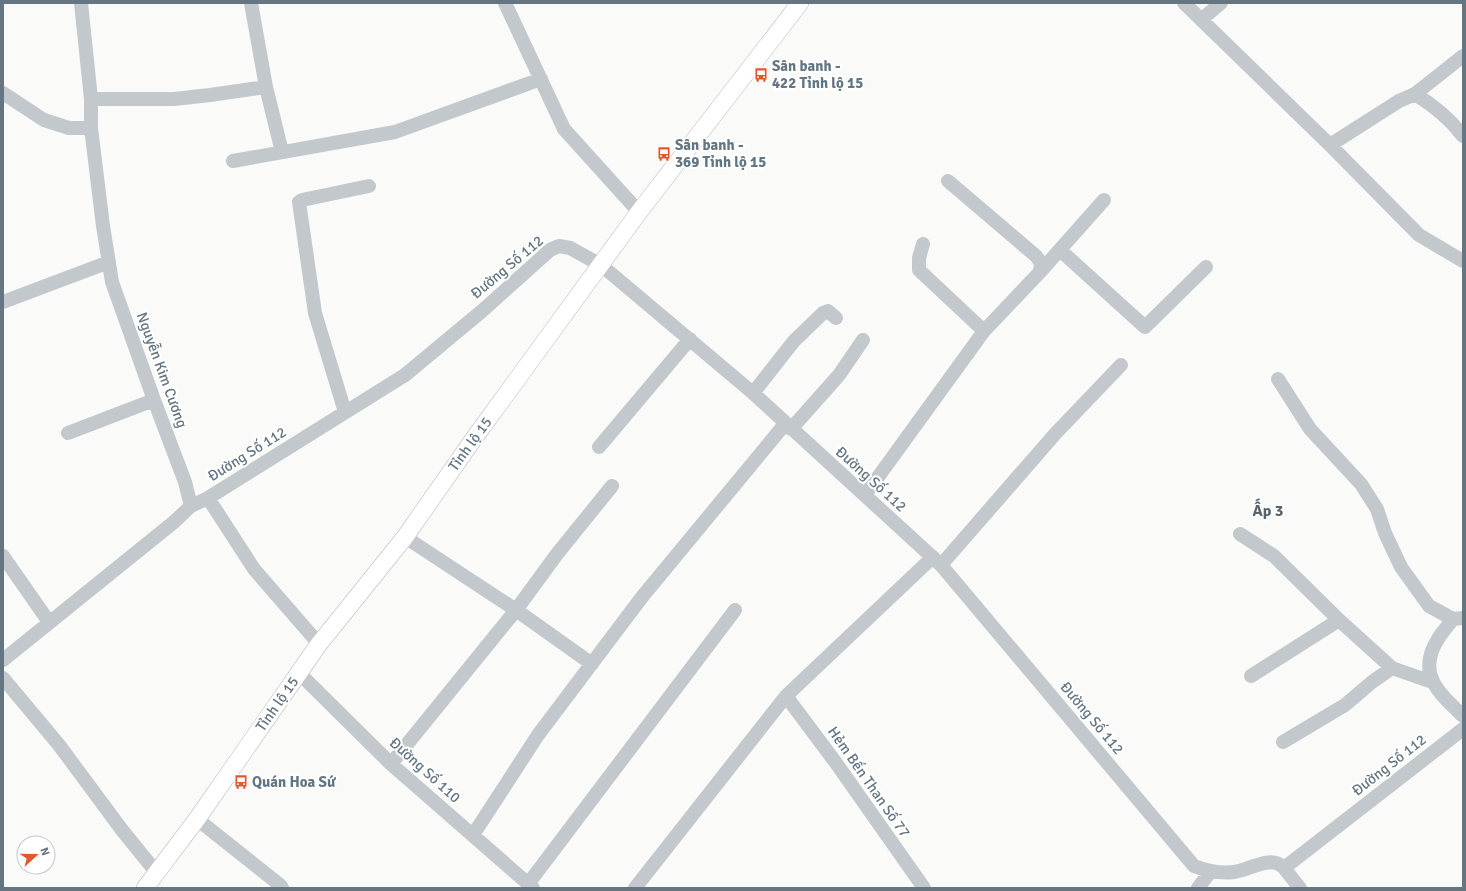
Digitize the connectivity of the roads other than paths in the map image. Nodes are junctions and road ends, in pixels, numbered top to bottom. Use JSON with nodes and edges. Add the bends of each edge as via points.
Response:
{"nodes":[{"id":1,"x":81,"y":3,"type":"edge"},
{"id":2,"x":251,"y":3,"type":"edge"},
{"id":3,"x":505,"y":3,"type":"edge"},
{"id":4,"x":800,"y":3,"type":"edge"},
{"id":5,"x":1184,"y":3,"type":"edge"},
{"id":6,"x":1221,"y":3,"type":"edge"},
{"id":7,"x":1202,"y":19,"type":"junction"},
{"id":8,"x":1463,"y":56,"type":"edge"},
{"id":9,"x":541,"y":79,"type":"junction"},
{"id":10,"x":266,"y":87,"type":"junction"},
{"id":11,"x":3,"y":93,"type":"edge"},
{"id":12,"x":1415,"y":94,"type":"junction"},
{"id":13,"x":91,"y":100,"type":"junction"},
{"id":14,"x":91,"y":128,"type":"junction"},
{"id":15,"x":1463,"y":136,"type":"edge"},
{"id":16,"x":1330,"y":144,"type":"junction"},
{"id":17,"x":282,"y":152,"type":"junction"},
{"id":18,"x":233,"y":161,"type":"dead end"},
{"id":19,"x":948,"y":181,"type":"dead end"},
{"id":20,"x":369,"y":186,"type":"dead end"},
{"id":21,"x":1104,"y":200,"type":"dead end"},
{"id":22,"x":639,"y":212,"type":"junction"},
{"id":23,"x":923,"y":244,"type":"dead end"},
{"id":24,"x":1060,"y":250,"type":"junction"},
{"id":25,"x":1463,"y":261,"type":"edge"},
{"id":26,"x":109,"y":262,"type":"junction"},
{"id":27,"x":602,"y":265,"type":"junction"},
{"id":28,"x":1206,"y":267,"type":"dead end"},
{"id":29,"x":1040,"y":272,"type":"junction"},
{"id":30,"x":3,"y":302,"type":"edge"},
{"id":31,"x":836,"y":318,"type":"dead end"},
{"id":32,"x":984,"y":331,"type":"junction"},
{"id":33,"x":690,"y":340,"type":"junction"},
{"id":34,"x":863,"y":340,"type":"dead end"},
{"id":35,"x":1121,"y":365,"type":"dead end"},
{"id":36,"x":1278,"y":379,"type":"dead end"},
{"id":37,"x":753,"y":393,"type":"junction"},
{"id":38,"x":154,"y":400,"type":"junction"},
{"id":39,"x":345,"y":412,"type":"junction"},
{"id":40,"x":788,"y":427,"type":"junction"},
{"id":41,"x":68,"y":433,"type":"dead end"},
{"id":42,"x":599,"y":447,"type":"dead end"},
{"id":43,"x":612,"y":486,"type":"dead end"},
{"id":44,"x":865,"y":495,"type":"junction"},
{"id":45,"x":208,"y":498,"type":"junction"},
{"id":46,"x":191,"y":506,"type":"junction"},
{"id":47,"x":1240,"y":534,"type":"dead end"},
{"id":48,"x":405,"y":536,"type":"junction"},
{"id":49,"x":3,"y":556,"type":"edge"},
{"id":50,"x":937,"y":561,"type":"junction"},
{"id":51,"x":516,"y":610,"type":"junction"},
{"id":52,"x":735,"y":610,"type":"dead end"},
{"id":53,"x":1458,"y":618,"type":"edge"},
{"id":54,"x":1339,"y":620,"type":"junction"},
{"id":55,"x":49,"y":622,"type":"junction"},
{"id":56,"x":319,"y":644,"type":"junction"},
{"id":57,"x":3,"y":660,"type":"edge"},
{"id":58,"x":592,"y":664,"type":"junction"},
{"id":59,"x":1392,"y":668,"type":"junction"},
{"id":60,"x":299,"y":673,"type":"junction"},
{"id":61,"x":1251,"y":676,"type":"dead end"},
{"id":62,"x":3,"y":678,"type":"edge"},
{"id":63,"x":1432,"y":682,"type":"junction"},
{"id":64,"x":786,"y":696,"type":"junction"},
{"id":65,"x":1463,"y":716,"type":"edge"},
{"id":66,"x":1463,"y":729,"type":"edge"},
{"id":67,"x":1283,"y":742,"type":"dead end"},
{"id":68,"x":391,"y":764,"type":"junction"},
{"id":69,"x":197,"y":819,"type":"junction"},
{"id":70,"x":473,"y":835,"type":"junction"},
{"id":71,"x":1284,"y":868,"type":"junction"},
{"id":72,"x":156,"y":872,"type":"junction"},
{"id":73,"x":1210,"y":872,"type":"junction"},
{"id":74,"x":530,"y":886,"type":"edge"},
{"id":75,"x":1201,"y":887,"type":"edge"},
{"id":76,"x":145,"y":888,"type":"edge"},
{"id":77,"x":282,"y":888,"type":"edge"},
{"id":78,"x":635,"y":888,"type":"edge"},
{"id":79,"x":924,"y":888,"type":"edge"},
{"id":80,"x":1300,"y":888,"type":"edge"}],
"edges":[{"from":1,"to":13,"type":"street","name":"Nguyễn Kim Cương"},
{"from":2,"to":10,"type":"street"},
{"from":3,"to":9,"type":"street"},
{"from":4,"to":22,"type":"main road","name":"Tỉnh lộ 15"},
{"from":5,"to":7,"type":"street"},
{"from":6,"to":7,"type":"street"},
{"from":7,"to":16,"type":"street"},
{"from":8,"to":12,"type":"street"},
{"from":9,"to":17,"type":"street","via":[[395,132]]},
{"from":9,"to":22,"type":"street","via":[[564,129]]},
{"from":10,"to":13,"type":"street","via":[[174,98]]},
{"from":10,"to":17,"type":"street"},
{"from":11,"to":14,"type":"street","via":[[44,120],[69,128]]},
{"from":12,"to":15,"type":"street","via":[[1452,123]]},
{"from":12,"to":16,"type":"street","via":[[1399,101]]},
{"from":13,"to":14,"type":"street","name":"Nguyễn Kim Cương"},
{"from":14,"to":26,"type":"street","name":"Nguyễn Kim Cương"},
{"from":16,"to":25,"type":"street","via":[[1419,235]]},
{"from":17,"to":18,"type":"street"},
{"from":19,"to":29,"type":"street","via":[[1036,256],[1041,263]]},
{"from":20,"to":39,"type":"street","via":[[299,202],[314,313]]},
{"from":21,"to":24,"type":"street"},
{"from":22,"to":27,"type":"main road","name":"Tỉnh lộ 15"},
{"from":23,"to":32,"type":"street","via":[[919,270]]},
{"from":24,"to":28,"type":"street","via":[[1145,327]]},
{"from":24,"to":29,"type":"street"},
{"from":26,"to":30,"type":"street"},
{"from":26,"to":38,"type":"street","name":"Nguyễn Kim Cương","via":[[112,282]]},
{"from":27,"to":33,"type":"street","name":"Đường Số 112"},
{"from":27,"to":39,"type":"street","name":"Đường Số 112","via":[[570,248],[559,246],[550,250],[405,375]]},
{"from":27,"to":48,"type":"main road","name":"Tỉnh lộ 15"},
{"from":29,"to":32,"type":"street"},
{"from":31,"to":37,"type":"street","via":[[828,311],[822,313],[794,341]]},
{"from":32,"to":44,"type":"street"},
{"from":33,"to":37,"type":"street","name":"Đường Số 112"},
{"from":33,"to":42,"type":"street"},
{"from":34,"to":40,"type":"street","via":[[839,375]]},
{"from":35,"to":50,"type":"street"},
{"from":36,"to":53,"type":"street","via":[[1310,429],[1361,484],[1377,509],[1401,567],[1429,606]]},
{"from":37,"to":40,"type":"street","name":"Đường Số 112"},
{"from":38,"to":41,"type":"street"},
{"from":38,"to":46,"type":"street","name":"Nguyễn Kim Cương","via":[[185,482]]},
{"from":39,"to":45,"type":"street","name":"Đường Số 112"},
{"from":40,"to":44,"type":"street","name":"Đường Số 112"},
{"from":40,"to":58,"type":"street","via":[[642,597]]},
{"from":43,"to":51,"type":"street"},
{"from":44,"to":50,"type":"street","name":"Đường Số 112"},
{"from":45,"to":46,"type":"street","name":"Đường Số 112"},
{"from":45,"to":56,"type":"street","via":[[254,569]]},
{"from":46,"to":55,"type":"street"},
{"from":47,"to":54,"type":"street","via":[[1274,556]]},
{"from":48,"to":51,"type":"street"},
{"from":48,"to":56,"type":"main road","name":"Tỉnh lộ 15"},
{"from":49,"to":55,"type":"street"},
{"from":50,"to":64,"type":"street"},
{"from":50,"to":73,"type":"street","name":"Đường Số 112","via":[[1194,866]]},
{"from":51,"to":58,"type":"street"},
{"from":51,"to":68,"type":"street"},
{"from":52,"to":74,"type":"street"},
{"from":53,"to":63,"type":"street","via":[[1438,639],[1430,654]]},
{"from":54,"to":59,"type":"street"},
{"from":54,"to":61,"type":"street"},
{"from":55,"to":57,"type":"street"},
{"from":56,"to":60,"type":"main road","name":"Tỉnh lộ 15"},
{"from":58,"to":70,"type":"street","via":[[538,735]]},
{"from":59,"to":63,"type":"street"},
{"from":59,"to":67,"type":"street","via":[[1345,705]]},
{"from":60,"to":68,"type":"street","name":"Đường Số 110"},
{"from":60,"to":69,"type":"main road","name":"Tỉnh lộ 15"},
{"from":62,"to":72,"type":"street","via":[[60,745]]},
{"from":63,"to":65,"type":"street","via":[[1441,695]]},
{"from":64,"to":78,"type":"street"},
{"from":64,"to":79,"type":"street","name":"Hẻm Bến Than Số 77"},
{"from":66,"to":71,"type":"street","name":"Đường Số 112"},
{"from":68,"to":70,"type":"street","name":"Đường Số 110"},
{"from":69,"to":72,"type":"main road","name":"Tỉnh lộ 15"},
{"from":69,"to":77,"type":"street"},
{"from":70,"to":74,"type":"street","name":"Đường Số 110"},
{"from":71,"to":73,"type":"street","name":"Đường Số 112","via":[[1281,864],[1269,862],[1235,872]]},
{"from":71,"to":80,"type":"street"},
{"from":72,"to":76,"type":"main road","name":"Tỉnh lộ 15"},
{"from":73,"to":75,"type":"street"}]}
